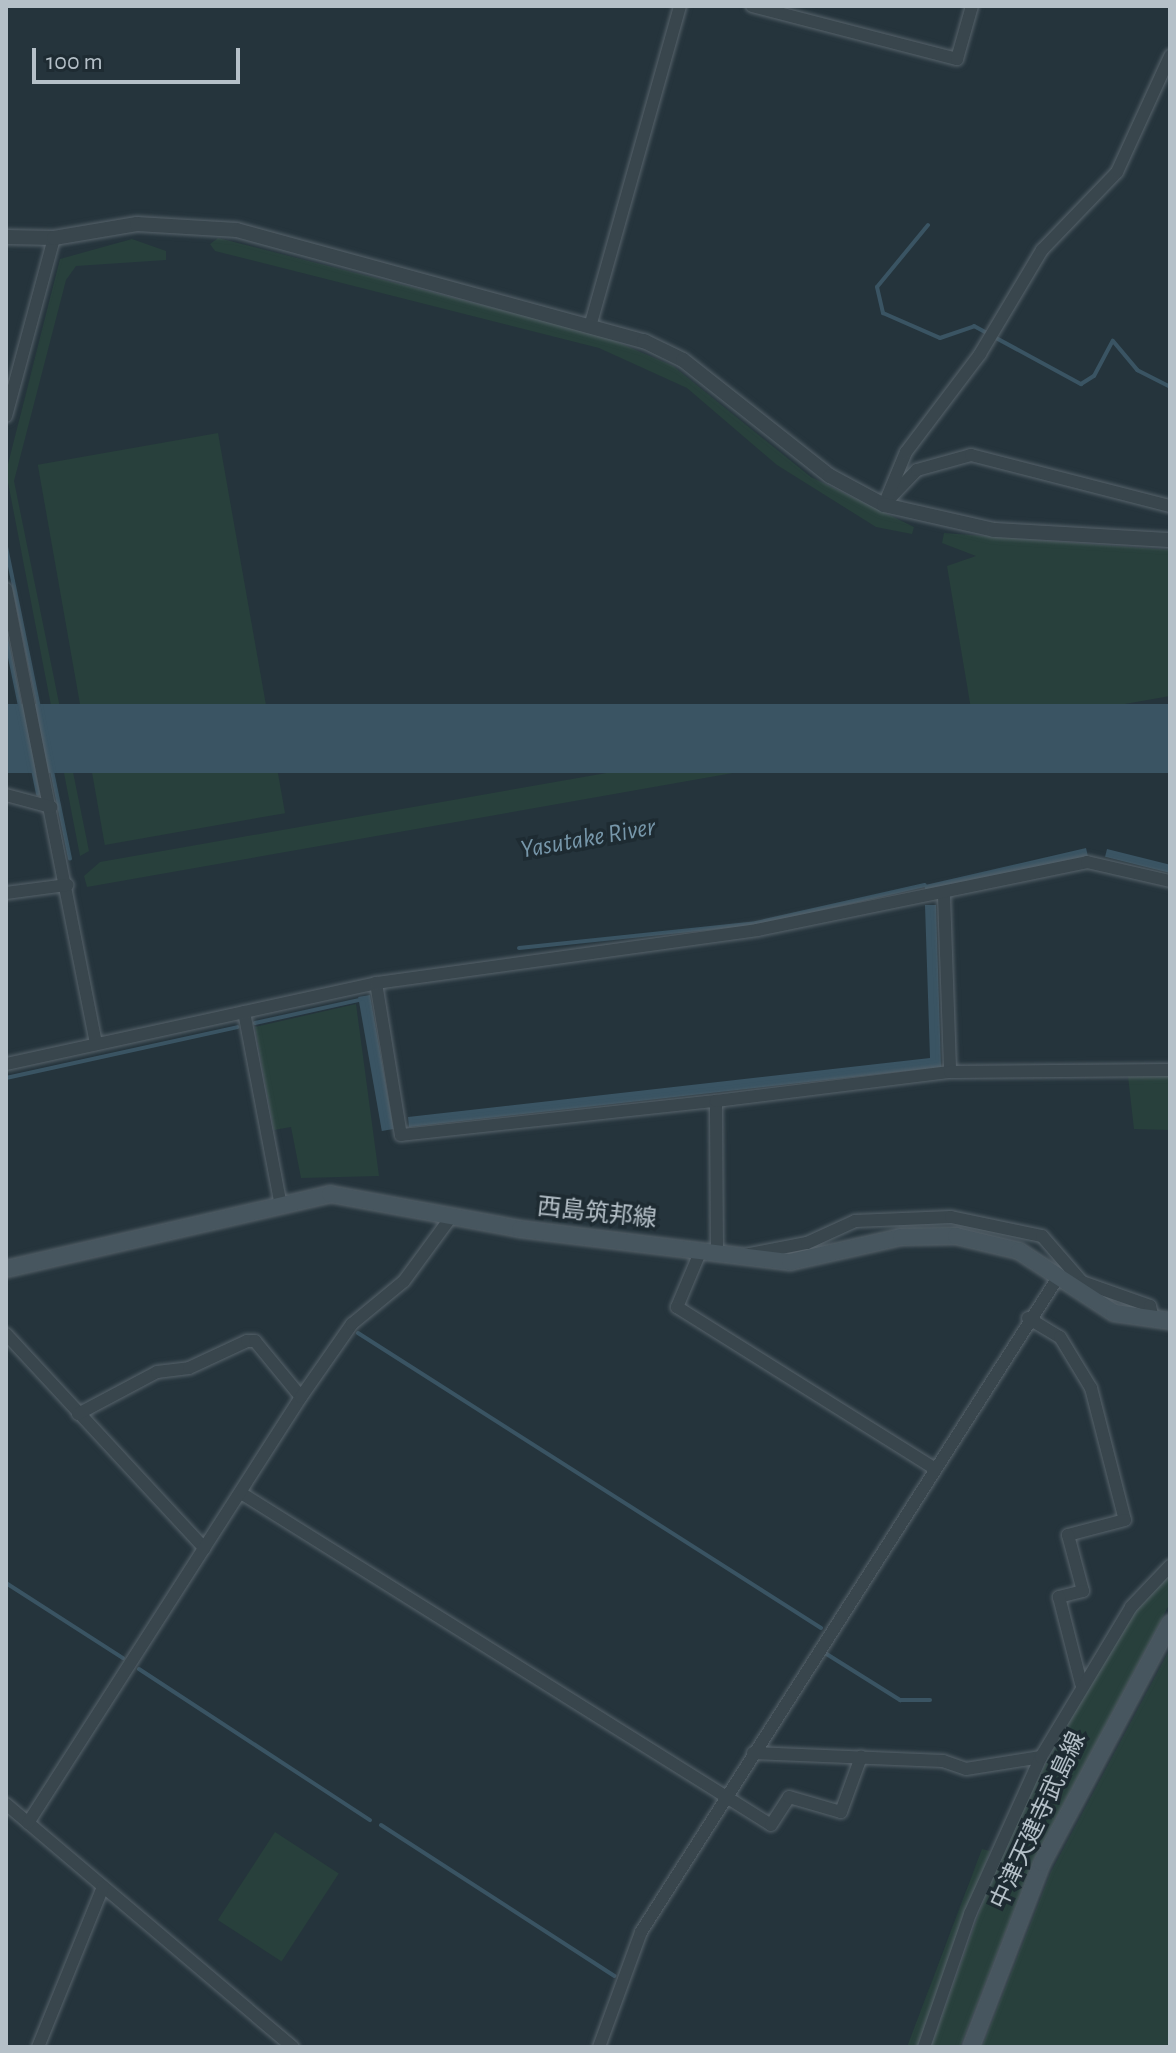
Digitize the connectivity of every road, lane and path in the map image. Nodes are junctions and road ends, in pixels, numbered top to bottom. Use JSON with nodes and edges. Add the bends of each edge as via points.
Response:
{"nodes":[{"id":1,"x":680,"y":6,"type":"edge"},
{"id":2,"x":752,"y":6,"type":"edge"},
{"id":3,"x":972,"y":6,"type":"edge"},
{"id":4,"x":1170,"y":56,"type":"edge"},
{"id":5,"x":6,"y":237,"type":"edge"},
{"id":6,"x":54,"y":238,"type":"junction"},
{"id":7,"x":591,"y":323,"type":"junction"},
{"id":8,"x":6,"y":416,"type":"edge"},
{"id":9,"x":884,"y":505,"type":"junction"},
{"id":10,"x":1170,"y":506,"type":"edge"},
{"id":11,"x":1170,"y":540,"type":"edge"},
{"id":12,"x":6,"y":589,"type":"edge"},
{"id":13,"x":6,"y":795,"type":"edge"},
{"id":14,"x":51,"y":807,"type":"junction"},
{"id":15,"x":1170,"y":881,"type":"edge"},
{"id":16,"x":68,"y":889,"type":"junction"},
{"id":17,"x":6,"y":893,"type":"edge"},
{"id":18,"x":944,"y":896,"type":"junction"},
{"id":19,"x":376,"y":983,"type":"junction"},
{"id":20,"x":244,"y":1012,"type":"junction"},
{"id":21,"x":96,"y":1044,"type":"junction"},
{"id":22,"x":6,"y":1064,"type":"edge"},
{"id":23,"x":1170,"y":1070,"type":"edge"},
{"id":24,"x":950,"y":1072,"type":"junction"},
{"id":25,"x":716,"y":1101,"type":"junction"},
{"id":26,"x":280,"y":1200,"type":"junction"},
{"id":27,"x":451,"y":1217,"type":"junction"},
{"id":28,"x":709,"y":1251,"type":"junction"},
{"id":29,"x":745,"y":1255,"type":"junction"},
{"id":30,"x":6,"y":1269,"type":"edge"},
{"id":31,"x":1057,"y":1279,"type":"junction"},
{"id":32,"x":1028,"y":1318,"type":"junction"},
{"id":33,"x":1162,"y":1320,"type":"edge"},
{"id":34,"x":6,"y":1334,"type":"edge"},
{"id":35,"x":301,"y":1397,"type":"junction"},
{"id":36,"x":78,"y":1414,"type":"junction"},
{"id":37,"x":934,"y":1468,"type":"junction"},
{"id":38,"x":241,"y":1493,"type":"junction"},
{"id":39,"x":204,"y":1548,"type":"junction"},
{"id":40,"x":1170,"y":1566,"type":"edge"},
{"id":41,"x":1170,"y":1623,"type":"edge"},
{"id":42,"x":1081,"y":1683,"type":"junction"},
{"id":43,"x":753,"y":1753,"type":"junction"},
{"id":44,"x":861,"y":1757,"type":"junction"},
{"id":45,"x":1041,"y":1757,"type":"junction"},
{"id":46,"x":725,"y":1798,"type":"junction"},
{"id":47,"x":6,"y":1804,"type":"edge"},
{"id":48,"x":28,"y":1823,"type":"junction"},
{"id":49,"x":103,"y":1887,"type":"junction"},
{"id":50,"x":38,"y":2047,"type":"edge"},
{"id":51,"x":293,"y":2047,"type":"edge"},
{"id":52,"x":599,"y":2047,"type":"edge"},
{"id":53,"x":924,"y":2047,"type":"edge"},
{"id":54,"x":971,"y":2047,"type":"edge"}],
"edges":[{"from":1,"to":7,"type":"street"},
{"from":2,"to":3,"type":"street","via":[[957,59]]},
{"from":4,"to":9,"type":"street","via":[[1117,172],[1042,250],[980,354],[906,452]]},
{"from":5,"to":6,"type":"street"},
{"from":6,"to":7,"type":"street","via":[[137,224],[237,230]]},
{"from":6,"to":8,"type":"street"},
{"from":7,"to":9,"type":"street","via":[[683,360],[830,476]]},
{"from":9,"to":10,"type":"street","via":[[917,470],[971,455],[1056,471]]},
{"from":9,"to":11,"type":"street","via":[[994,530]]},
{"from":12,"to":14,"type":"street"},
{"from":13,"to":14,"type":"street"},
{"from":14,"to":16,"type":"street"},
{"from":15,"to":18,"type":"street","via":[[1087,862]]},
{"from":16,"to":17,"type":"street"},
{"from":16,"to":21,"type":"street"},
{"from":18,"to":19,"type":"street","via":[[757,930]]},
{"from":18,"to":24,"type":"street"},
{"from":19,"to":20,"type":"street"},
{"from":19,"to":25,"type":"street","via":[[401,1135]]},
{"from":20,"to":21,"type":"street"},
{"from":20,"to":26,"type":"street"},
{"from":21,"to":22,"type":"street"},
{"from":23,"to":24,"type":"street"},
{"from":24,"to":25,"type":"street"},
{"from":25,"to":28,"type":"street"},
{"from":26,"to":27,"type":"main road","name":"西島筑邦線","via":[[352,1195]]},
{"from":26,"to":30,"type":"main road","name":"西島筑邦線"},
{"from":27,"to":28,"type":"main road","name":"西島筑邦線"},
{"from":27,"to":35,"type":"street","via":[[404,1281],[352,1324]]},
{"from":28,"to":29,"type":"main road","name":"西島筑邦線"},
{"from":28,"to":37,"type":"street","via":[[677,1307]]},
{"from":29,"to":31,"type":"main road","name":"西島筑邦線","via":[[821,1260],[901,1237],[956,1236],[1019,1251]]},
{"from":29,"to":33,"type":"street","via":[[807,1243],[855,1221],[951,1217],[1042,1236],[1082,1282],[1150,1306]]},
{"from":31,"to":32,"type":"street"},
{"from":31,"to":33,"type":"main road","name":"西島筑邦線","via":[[1114,1313]]},
{"from":32,"to":37,"type":"street"},
{"from":32,"to":42,"type":"street","via":[[1060,1337],[1091,1388],[1125,1520],[1068,1535],[1083,1591],[1059,1597]]},
{"from":34,"to":36,"type":"street"},
{"from":35,"to":36,"type":"street","via":[[255,1341],[247,1341],[189,1368],[157,1372]]},
{"from":35,"to":38,"type":"street"},
{"from":36,"to":39,"type":"street"},
{"from":37,"to":43,"type":"street"},
{"from":38,"to":39,"type":"street"},
{"from":38,"to":46,"type":"street"},
{"from":39,"to":48,"type":"street"},
{"from":40,"to":42,"type":"street","via":[[1131,1607]]},
{"from":41,"to":54,"type":"main road","name":"中津天建寺武島線","via":[[1042,1863]]},
{"from":42,"to":45,"type":"street"},
{"from":43,"to":44,"type":"street"},
{"from":43,"to":46,"type":"street"},
{"from":44,"to":45,"type":"street","via":[[943,1761],[966,1769]]},
{"from":44,"to":46,"type":"street","via":[[837,1813],[789,1797],[771,1825]]},
{"from":45,"to":53,"type":"street","via":[[970,1914]]},
{"from":46,"to":52,"type":"street","via":[[641,1932]]},
{"from":47,"to":48,"type":"street"},
{"from":48,"to":49,"type":"street"},
{"from":49,"to":50,"type":"street"},
{"from":49,"to":51,"type":"street"}]}
